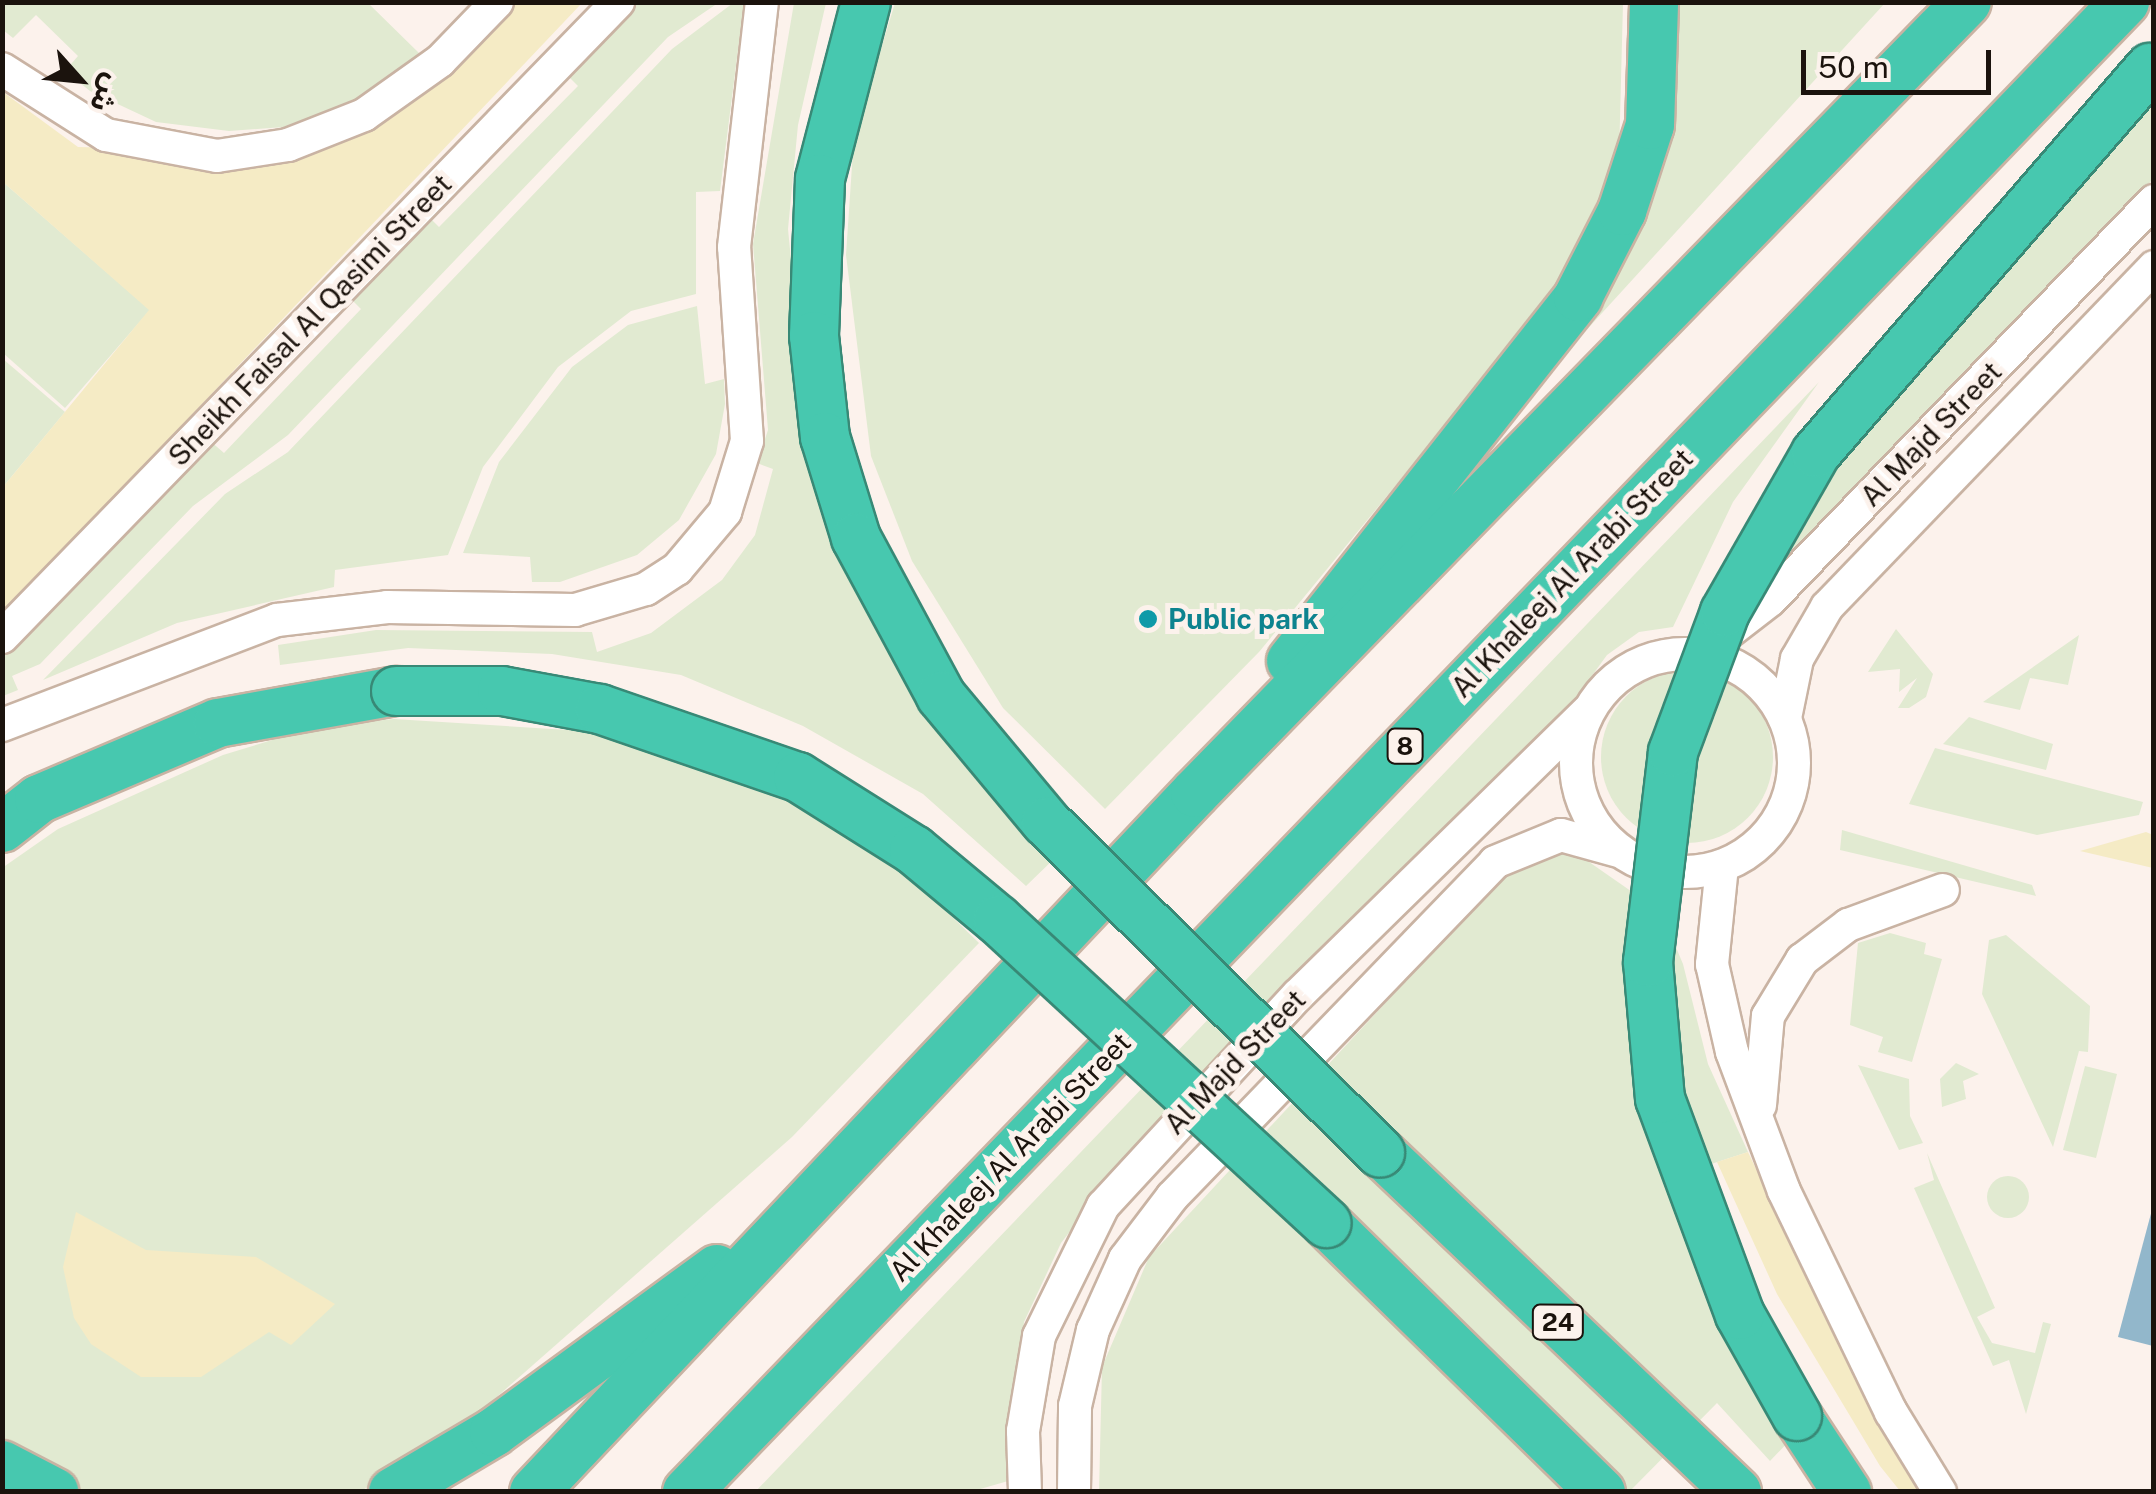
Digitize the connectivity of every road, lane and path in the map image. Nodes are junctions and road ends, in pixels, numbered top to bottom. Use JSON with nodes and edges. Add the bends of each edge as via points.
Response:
{"nodes":[{"id":1,"x":496,"y":2,"type":"edge"},
{"id":2,"x":618,"y":2,"type":"edge"},
{"id":3,"x":762,"y":2,"type":"edge"},
{"id":4,"x":866,"y":2,"type":"edge"},
{"id":5,"x":1654,"y":2,"type":"edge"},
{"id":6,"x":1927,"y":2,"type":"edge"},
{"id":7,"x":1967,"y":2,"type":"edge"},
{"id":8,"x":2125,"y":2,"type":"edge"},
{"id":9,"x":2152,"y":66,"type":"edge"},
{"id":10,"x":2,"y":69,"type":"edge"},
{"id":11,"x":1797,"y":180,"type":"junction"},
{"id":12,"x":2154,"y":201,"type":"edge"},
{"id":13,"x":2154,"y":267,"type":"edge"},
{"id":14,"x":2,"y":637,"type":"edge"},
{"id":15,"x":1697,"y":654,"type":"junction"},
{"id":16,"x":1588,"y":711,"type":"junction"},
{"id":17,"x":1785,"y":718,"type":"junction"},
{"id":18,"x":6,"y":720,"type":"edge"},
{"id":19,"x":1195,"y":792,"type":"junction"},
{"id":20,"x":2,"y":828,"type":"edge"},
{"id":21,"x":1618,"y":851,"type":"junction"},
{"id":22,"x":1722,"y":866,"type":"junction"},
{"id":23,"x":1943,"y":890,"type":"dead end"},
{"id":24,"x":1784,"y":1190,"type":"junction"},
{"id":25,"x":782,"y":1226,"type":"junction"},
{"id":26,"x":2,"y":1465,"type":"edge"},
{"id":27,"x":54,"y":1492,"type":"edge"},
{"id":28,"x":393,"y":1492,"type":"edge"},
{"id":29,"x":534,"y":1492,"type":"edge"},
{"id":30,"x":687,"y":1492,"type":"edge"},
{"id":31,"x":1025,"y":1492,"type":"edge"},
{"id":32,"x":1074,"y":1492,"type":"edge"},
{"id":33,"x":1601,"y":1492,"type":"edge"},
{"id":34,"x":1737,"y":1492,"type":"edge"},
{"id":35,"x":1847,"y":1492,"type":"edge"},
{"id":36,"x":1940,"y":1492,"type":"edge"}],
"edges":[{"from":1,"to":10,"type":"street","via":[[440,61],[364,115],[288,145],[217,156],[106,135]]},
{"from":2,"to":14,"type":"street","name":"Sheikh Faisal Al Qasimi Street"},
{"from":3,"to":18,"type":"street","via":[[734,247],[748,441],[726,512],[678,569],[612,603],[575,610],[387,607],[276,620]]},
{"from":4,"to":34,"type":"highway","number":"24","bridge":true,"via":[[820,179],[814,336],[825,437],[856,538],[941,696],[1046,822]]},
{"from":5,"to":19,"type":"highway","via":[[1650,125],[1622,211],[1578,297],[1438,465]]},
{"from":6,"to":11,"type":"highway"},
{"from":7,"to":11,"type":"highway"},
{"from":8,"to":30,"type":"highway","name":"Al Khaleej Al Arabi Street","number":"8"},
{"from":9,"to":35,"type":"highway","bridge":true,"via":[[1816,453],[1725,612],[1673,752],[1649,926],[1660,1099],[1740,1315]]},
{"from":11,"to":19,"type":"highway"},
{"from":12,"to":15,"type":"street","name":"Al Majd Street","via":[[1770,600]]},
{"from":13,"to":17,"type":"street","name":"Al Majd Street","via":[[1827,608],[1797,659]]},
{"from":15,"to":16,"type":"street","via":[[1646,660]]},
{"from":15,"to":17,"type":"street","via":[[1750,674]]},
{"from":16,"to":21,"type":"street","via":[[1578,787]]},
{"from":16,"to":31,"type":"street","name":"Al Majd Street","via":[[1298,994],[1102,1206],[1039,1336],[1024,1431]]},
{"from":17,"to":22,"type":"street","via":[[1794,756],[1787,803],[1752,850]]},
{"from":19,"to":25,"type":"highway"},
{"from":20,"to":33,"type":"highway","bridge":true,"via":[[39,799],[218,724],[396,691],[502,691],[600,709],[798,777],[914,850],[998,920],[1326,1223]]},
{"from":21,"to":22,"type":"street","via":[[1668,872]]},
{"from":21,"to":32,"type":"street","name":"Al Majd Street","via":[[1561,835],[1494,862],[1160,1212],[1092,1330],[1075,1406]]},
{"from":22,"to":24,"type":"street","via":[[1712,964],[1732,1052]]},
{"from":23,"to":24,"type":"street","via":[[1835,933],[1776,998],[1758,1088]]},
{"from":24,"to":36,"type":"street","via":[[1891,1412]]},
{"from":25,"to":28,"type":"highway","via":[[494,1432]]},
{"from":25,"to":29,"type":"highway"},
{"from":26,"to":27,"type":"highway"}]}
